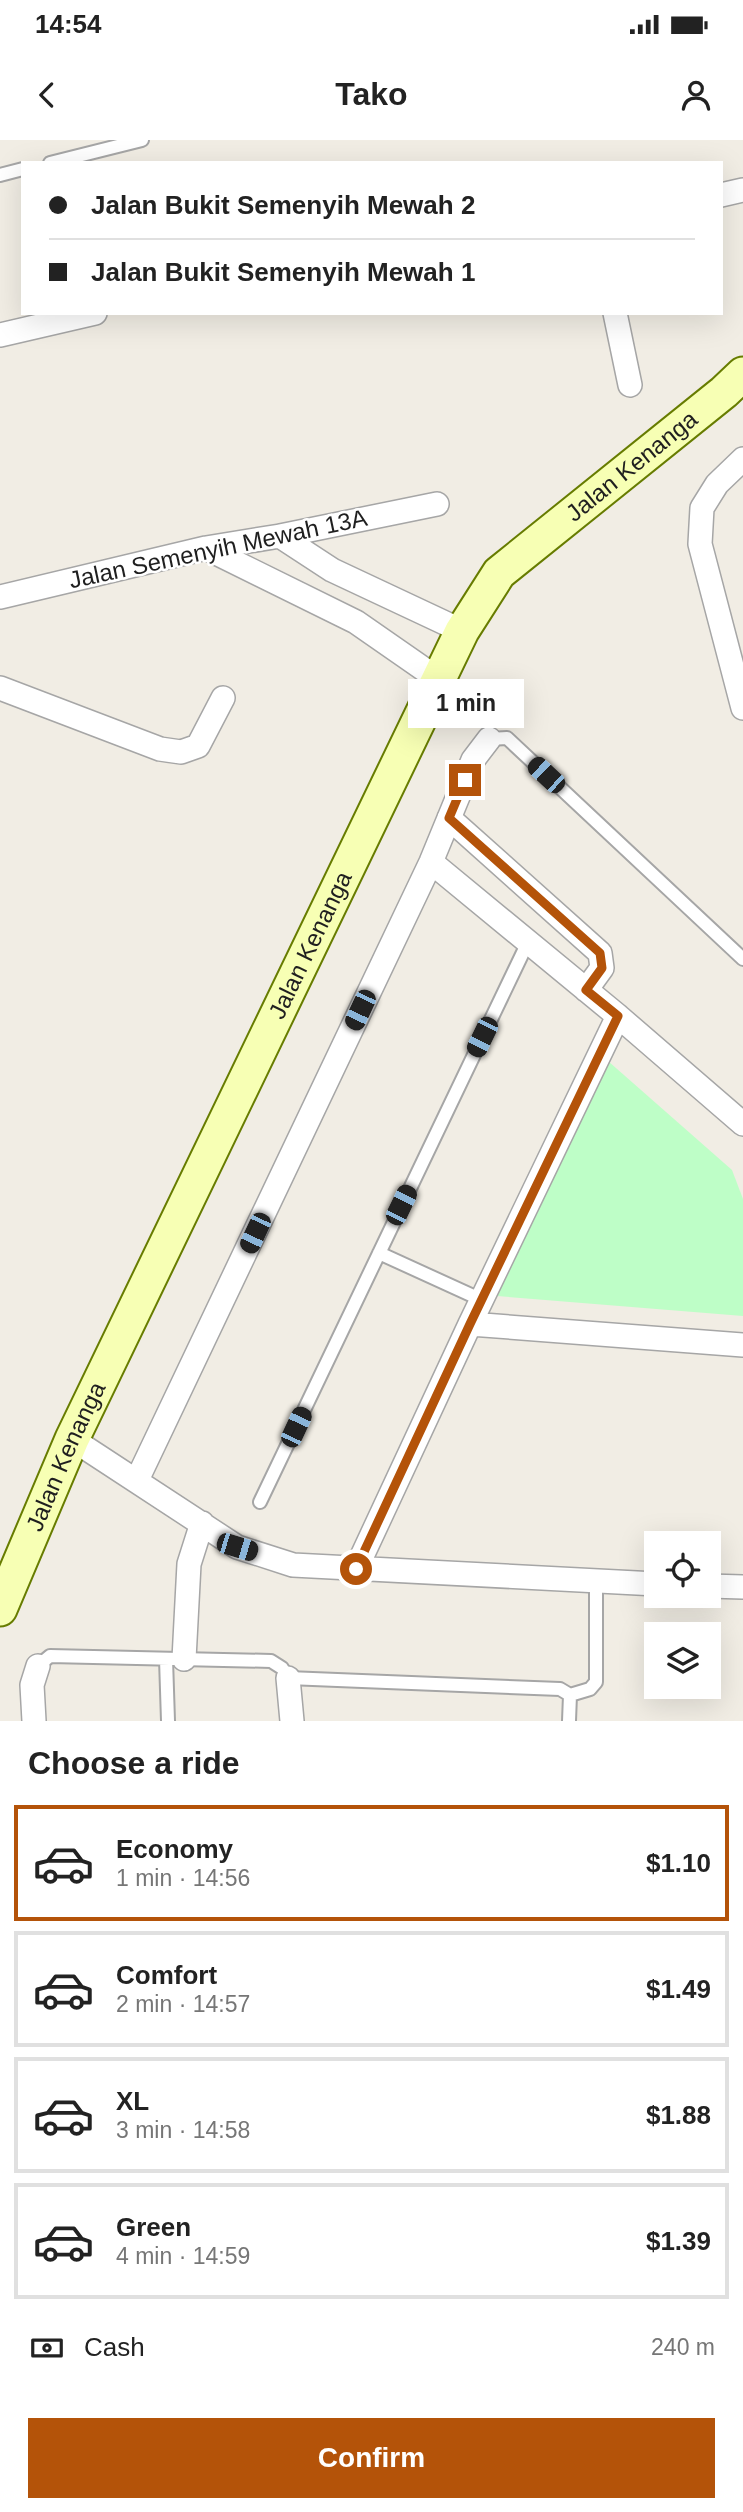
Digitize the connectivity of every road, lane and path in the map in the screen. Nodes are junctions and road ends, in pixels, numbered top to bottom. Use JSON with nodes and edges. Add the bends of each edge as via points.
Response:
{"nodes":[{"id":1,"x":142,"y":140,"type":"edge"},
{"id":2,"x":58,"y":161,"type":"edge"},
{"id":3,"x":21,"y":170,"type":"edge"},
{"id":4,"x":0,"y":175,"type":"edge"},
{"id":5,"x":743,"y":190,"type":"edge"},
{"id":6,"x":723,"y":195,"type":"edge"},
{"id":7,"x":85,"y":315,"type":"edge"},
{"id":8,"x":615,"y":315,"type":"edge"},
{"id":9,"x":0,"y":335,"type":"edge"},
{"id":10,"x":743,"y":374,"type":"edge"},
{"id":11,"x":630,"y":385,"type":"dead end"},
{"id":12,"x":743,"y":459,"type":"edge"},
{"id":13,"x":437,"y":504,"type":"dead end"},
{"id":14,"x":280,"y":536,"type":"junction"},
{"id":15,"x":206,"y":548,"type":"junction"},
{"id":16,"x":0,"y":597,"type":"edge"},
{"id":17,"x":462,"y":631,"type":"junction"},
{"id":18,"x":438,"y":679,"type":"junction"},
{"id":19,"x":0,"y":688,"type":"edge"},
{"id":20,"x":223,"y":698,"type":"dead end"},
{"id":21,"x":743,"y":708,"type":"edge"},
{"id":22,"x":489,"y":739,"type":"joint"},
{"id":23,"x":449,"y":818,"type":"junction"},
{"id":24,"x":431,"y":862,"type":"junction"},
{"id":25,"x":528,"y":942,"type":"junction"},
{"id":26,"x":743,"y":959,"type":"edge"},
{"id":27,"x":586,"y":990,"type":"junction"},
{"id":28,"x":618,"y":1016,"type":"junction"},
{"id":29,"x":743,"y":1124,"type":"edge"},
{"id":30,"x":379,"y":1253,"type":"junction"},
{"id":31,"x":482,"y":1300,"type":"junction"},
{"id":32,"x":470,"y":1324,"type":"junction"},
{"id":33,"x":743,"y":1345,"type":"edge"},
{"id":34,"x":72,"y":1439,"type":"junction"},
{"id":35,"x":133,"y":1478,"type":"junction"},
{"id":36,"x":260,"y":1502,"type":"dead end"},
{"id":37,"x":202,"y":1524,"type":"junction"},
{"id":38,"x":356,"y":1569,"type":"junction"},
{"id":39,"x":596,"y":1583,"type":"junction"},
{"id":40,"x":644,"y":1584,"type":"edge"},
{"id":41,"x":721,"y":1586,"type":"edge"},
{"id":42,"x":743,"y":1587,"type":"edge"},
{"id":43,"x":0,"y":1609,"type":"edge"},
{"id":44,"x":175,"y":1659,"type":"junction"},
{"id":45,"x":38,"y":1666,"type":"joint"},
{"id":46,"x":288,"y":1678,"type":"junction"},
{"id":47,"x":570,"y":1695,"type":"junction"},
{"id":48,"x":34,"y":1721,"type":"edge"},
{"id":49,"x":168,"y":1721,"type":"edge"},
{"id":50,"x":292,"y":1721,"type":"edge"},
{"id":51,"x":569,"y":1721,"type":"edge"}],
"edges":[{"from":1,"to":2,"type":"lane"},
{"from":3,"to":4,"type":"lane"},
{"from":5,"to":6,"type":"street"},
{"from":7,"to":9,"type":"street"},
{"from":8,"to":11,"type":"street"},
{"from":10,"to":17,"type":"street","name":"Jalan Kenanga","via":[[499,573]]},
{"from":12,"to":21,"type":"street","via":[[717,484],[702,508],[700,544]]},
{"from":13,"to":14,"type":"street","name":"Jalan Semenyih Mewah 13A"},
{"from":14,"to":15,"type":"street","name":"Jalan Semenyih Mewah 13A"},
{"from":14,"to":17,"type":"street","via":[[332,570]]},
{"from":15,"to":16,"type":"street","name":"Jalan Semenyih Mewah 13A"},
{"from":15,"to":18,"type":"street","via":[[356,622]]},
{"from":17,"to":18,"type":"street","name":"Jalan Kenanga"},
{"from":18,"to":34,"type":"street","name":"Jalan Kenanga"},
{"from":19,"to":20,"type":"street","via":[[160,749],[181,752],[198,746]]},
{"from":22,"to":23,"type":"street","via":[[473,760]]},
{"from":22,"to":26,"type":"lane","via":[[506,738]]},
{"from":23,"to":24,"type":"street"},
{"from":23,"to":27,"type":"street","via":[[600,953],[602,968]]},
{"from":24,"to":25,"type":"street"},
{"from":24,"to":35,"type":"street"},
{"from":25,"to":27,"type":"street"},
{"from":25,"to":30,"type":"lane"},
{"from":27,"to":28,"type":"street"},
{"from":28,"to":29,"type":"street"},
{"from":28,"to":31,"type":"street"},
{"from":30,"to":31,"type":"lane"},
{"from":30,"to":36,"type":"lane"},
{"from":31,"to":32,"type":"street"},
{"from":32,"to":33,"type":"street"},
{"from":32,"to":38,"type":"street"},
{"from":34,"to":35,"type":"street"},
{"from":34,"to":43,"type":"street","name":"Jalan Kenanga"},
{"from":35,"to":37,"type":"street"},
{"from":37,"to":38,"type":"street","via":[[237,1547],[293,1564]]},
{"from":37,"to":44,"type":"street","via":[[189,1564]]},
{"from":38,"to":39,"type":"street"},
{"from":39,"to":40,"type":"street"},
{"from":39,"to":47,"type":"lane","via":[[596,1682],[590,1689]]},
{"from":41,"to":42,"type":"street"},
{"from":44,"to":45,"type":"lane","via":[[50,1656]]},
{"from":44,"to":46,"type":"lane","via":[[271,1661]]},
{"from":44,"to":49,"type":"lane"},
{"from":45,"to":48,"type":"street","via":[[32,1685]]},
{"from":46,"to":47,"type":"lane","via":[[561,1689]]},
{"from":46,"to":50,"type":"street"},
{"from":47,"to":51,"type":"lane"}]}
